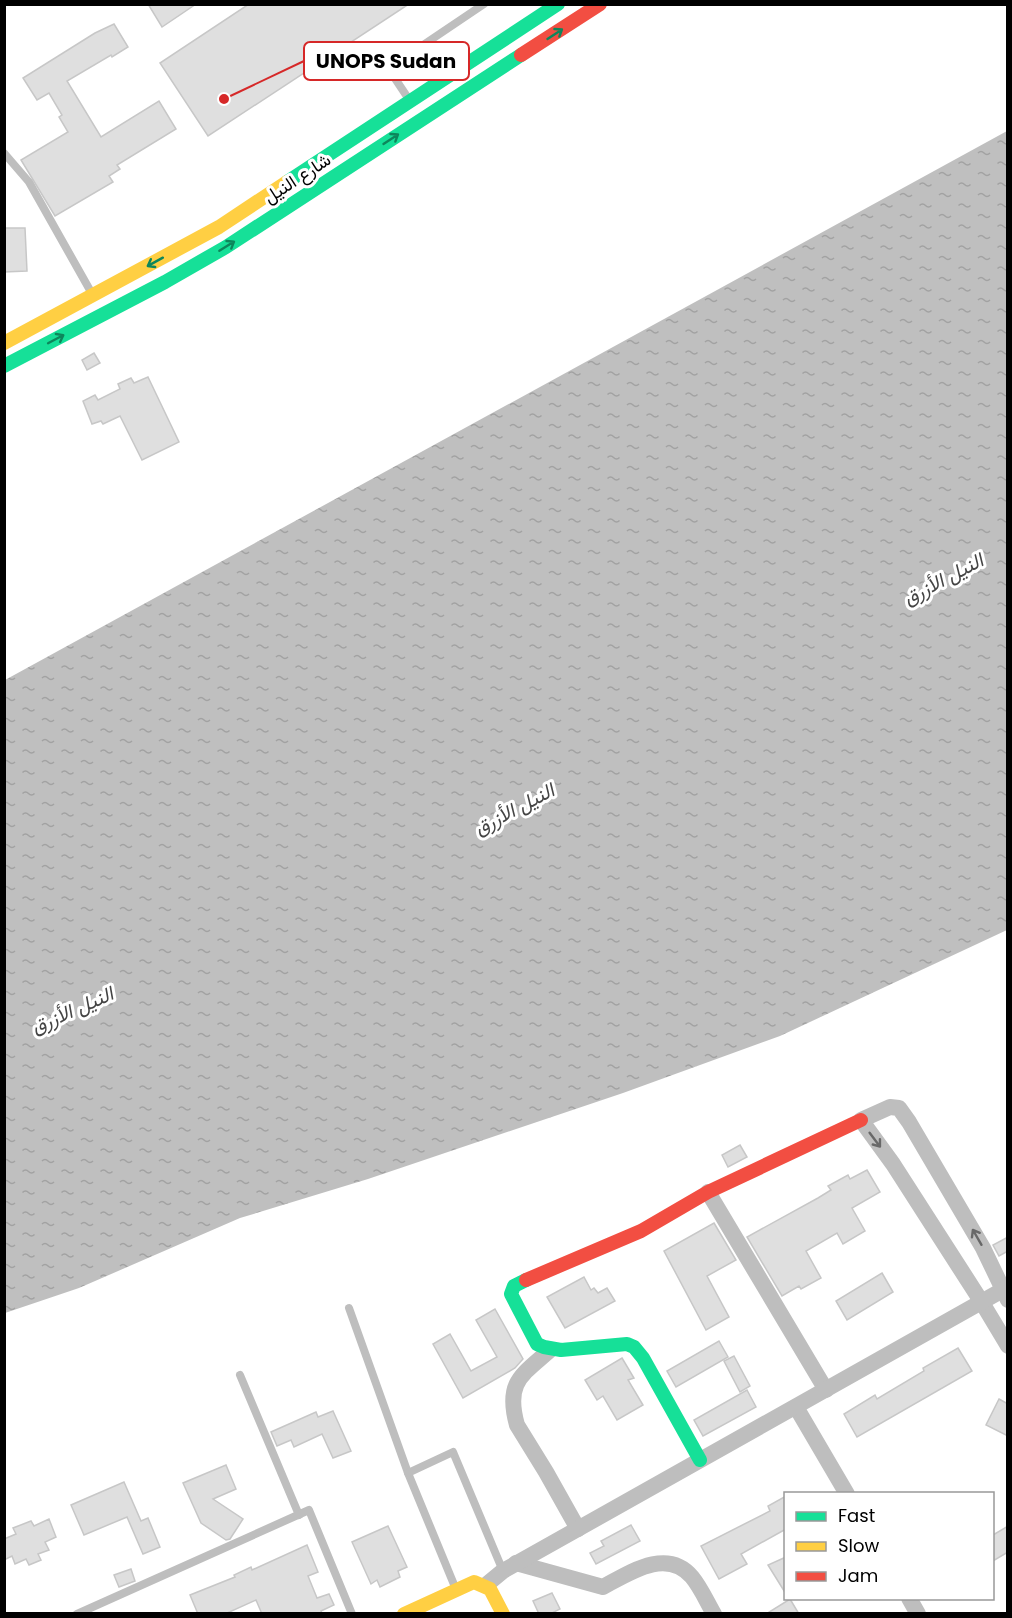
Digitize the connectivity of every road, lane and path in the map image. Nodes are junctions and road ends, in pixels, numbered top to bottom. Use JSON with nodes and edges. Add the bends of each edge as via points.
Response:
{"nodes":[{"id":1,"x":484,"y":4,"type":"edge"},
{"id":2,"x":558,"y":4,"type":"edge"},
{"id":3,"x":600,"y":4,"type":"edge"},
{"id":4,"x":409,"y":100,"type":"junction"},
{"id":5,"x":4,"y":153,"type":"edge"},
{"id":6,"x":93,"y":296,"type":"junction"},
{"id":7,"x":4,"y":343,"type":"edge"},
{"id":8,"x":4,"y":366,"type":"edge"},
{"id":9,"x":861,"y":1120,"type":"junction"},
{"id":10,"x":708,"y":1192,"type":"junction"},
{"id":11,"x":1006,"y":1292,"type":"edge"},
{"id":12,"x":981,"y":1301,"type":"junction"},
{"id":13,"x":349,"y":1308,"type":"dead end"},
{"id":14,"x":1008,"y":1346,"type":"edge"},
{"id":15,"x":550,"y":1350,"type":"junction"},
{"id":16,"x":240,"y":1375,"type":"dead end"},
{"id":17,"x":826,"y":1390,"type":"junction"},
{"id":18,"x":796,"y":1407,"type":"junction"},
{"id":19,"x":700,"y":1460,"type":"junction"},
{"id":20,"x":408,"y":1473,"type":"junction"},
{"id":21,"x":846,"y":1492,"type":"edge"},
{"id":22,"x":299,"y":1515,"type":"junction"},
{"id":23,"x":578,"y":1529,"type":"junction"},
{"id":24,"x":510,"y":1567,"type":"junction"},
{"id":25,"x":486,"y":1585,"type":"junction"},
{"id":26,"x":457,"y":1590,"type":"junction"},
{"id":27,"x":910,"y":1600,"type":"edge"},
{"id":28,"x":77,"y":1614,"type":"edge"},
{"id":29,"x":352,"y":1614,"type":"edge"},
{"id":30,"x":404,"y":1614,"type":"edge"},
{"id":31,"x":503,"y":1614,"type":"edge"},
{"id":32,"x":714,"y":1614,"type":"edge"},
{"id":33,"x":918,"y":1614,"type":"edge"}],
"edges":[{"from":1,"to":4,"type":"lane","via":[[392,66],[390,71]]},
{"from":2,"to":4,"type":"main road","name":"شارع النيل"},
{"from":8,"to":3,"type":"main road","name":"شارع النيل","one_way":true,"via":[[226,247]]},
{"from":4,"to":6,"type":"main road","name":"شارع النيل","one_way":true,"via":[[219,227]]},
{"from":5,"to":6,"type":"lane","via":[[29,182]]},
{"from":6,"to":7,"type":"main road","name":"شارع النيل"},
{"from":9,"to":10,"type":"main road"},
{"from":11,"to":9,"type":"street","one_way":true,"via":[[899,1108],[890,1107]]},
{"from":9,"to":12,"type":"street","one_way":true},
{"from":10,"to":15,"type":"main road","via":[[641,1231],[514,1286],[513,1301],[537,1344]]},
{"from":10,"to":17,"type":"street"},
{"from":11,"to":12,"type":"street"},
{"from":12,"to":14,"type":"street"},
{"from":12,"to":17,"type":"street"},
{"from":13,"to":20,"type":"lane"},
{"from":15,"to":19,"type":"main road","via":[[624,1344],[637,1349]]},
{"from":15,"to":23,"type":"street","via":[[515,1384],[515,1418]]},
{"from":16,"to":22,"type":"lane"},
{"from":17,"to":18,"type":"street"},
{"from":18,"to":19,"type":"street"},
{"from":18,"to":21,"type":"street"},
{"from":19,"to":23,"type":"street"},
{"from":20,"to":24,"type":"lane","via":[[453,1452]]},
{"from":20,"to":26,"type":"lane"},
{"from":22,"to":28,"type":"lane"},
{"from":22,"to":29,"type":"lane","via":[[309,1510]]},
{"from":23,"to":24,"type":"street"},
{"from":24,"to":25,"type":"street"},
{"from":24,"to":32,"type":"street","via":[[603,1587],[644,1565],[669,1564],[693,1578]]},
{"from":25,"to":26,"type":"main road","via":[[474,1582]]},
{"from":25,"to":31,"type":"main road"},
{"from":26,"to":30,"type":"main road"},
{"from":27,"to":33,"type":"street"}]}
